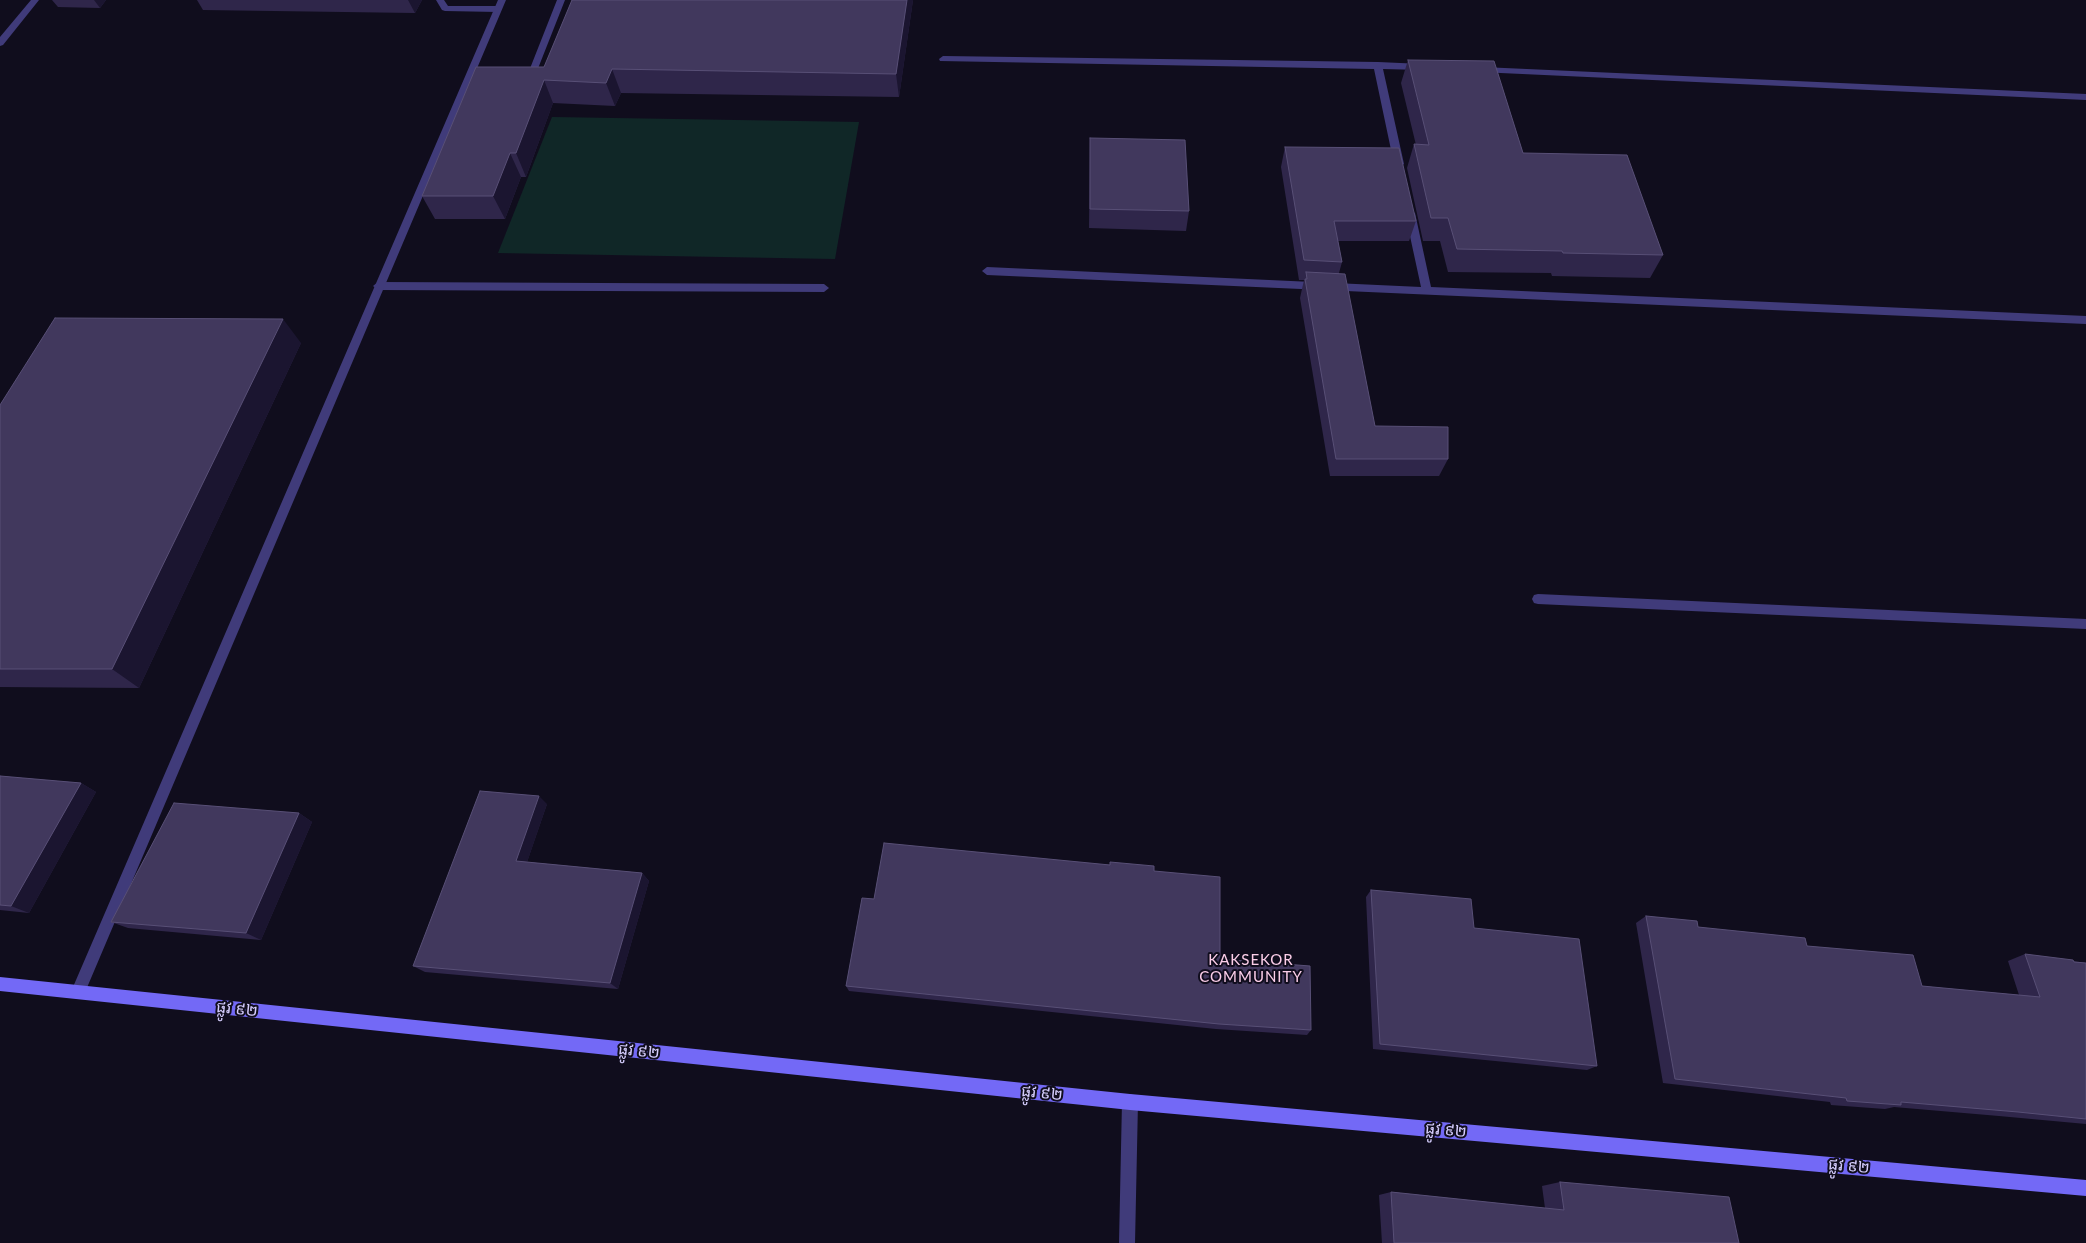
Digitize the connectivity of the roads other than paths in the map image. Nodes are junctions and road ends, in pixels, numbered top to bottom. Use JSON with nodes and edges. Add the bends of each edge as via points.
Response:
{"nodes":[{"id":1,"x":36,"y":0,"type":"edge"},
{"id":2,"x":440,"y":0,"type":"edge"},
{"id":3,"x":562,"y":0,"type":"edge"},
{"id":4,"x":500,"y":4,"type":"edge"},
{"id":5,"x":0,"y":43,"type":"edge"},
{"id":6,"x":943,"y":59,"type":"dead end"},
{"id":7,"x":1378,"y":65,"type":"junction"},
{"id":8,"x":1428,"y":68,"type":"edge"},
{"id":9,"x":1467,"y":69,"type":"edge"},
{"id":10,"x":533,"y":71,"type":"edge"},
{"id":11,"x":2086,"y":96,"type":"edge"},
{"id":12,"x":1402,"y":178,"type":"edge"},
{"id":13,"x":1409,"y":206,"type":"edge"},
{"id":14,"x":988,"y":271,"type":"dead end"},
{"id":15,"x":378,"y":286,"type":"junction"},
{"id":16,"x":824,"y":288,"type":"dead end"},
{"id":17,"x":1427,"y":291,"type":"junction"},
{"id":18,"x":2086,"y":320,"type":"edge"},
{"id":19,"x":1538,"y":599,"type":"dead end"},
{"id":20,"x":2086,"y":624,"type":"edge"},
{"id":21,"x":0,"y":984,"type":"edge"},
{"id":22,"x":78,"y":992,"type":"junction"},
{"id":23,"x":1130,"y":1102,"type":"junction"},
{"id":24,"x":2086,"y":1188,"type":"edge"},
{"id":25,"x":1127,"y":1243,"type":"edge"}],
"edges":[{"from":1,"to":5,"type":"street"},
{"from":2,"to":4,"type":"street","via":[[445,8]]},
{"from":3,"to":10,"type":"street"},
{"from":4,"to":15,"type":"street"},
{"from":6,"to":7,"type":"street"},
{"from":7,"to":8,"type":"street"},
{"from":7,"to":12,"type":"street"},
{"from":9,"to":11,"type":"street"},
{"from":13,"to":17,"type":"street"},
{"from":14,"to":17,"type":"street"},
{"from":15,"to":16,"type":"street"},
{"from":15,"to":22,"type":"street"},
{"from":17,"to":18,"type":"street"},
{"from":19,"to":20,"type":"street"},
{"from":21,"to":22,"type":"main road","name":"ផ្លូវ ៩២"},
{"from":22,"to":23,"type":"main road","name":"ផ្លូវ ៩២"},
{"from":23,"to":24,"type":"main road","name":"ផ្លូវ ៩២"},
{"from":23,"to":25,"type":"street"}]}
